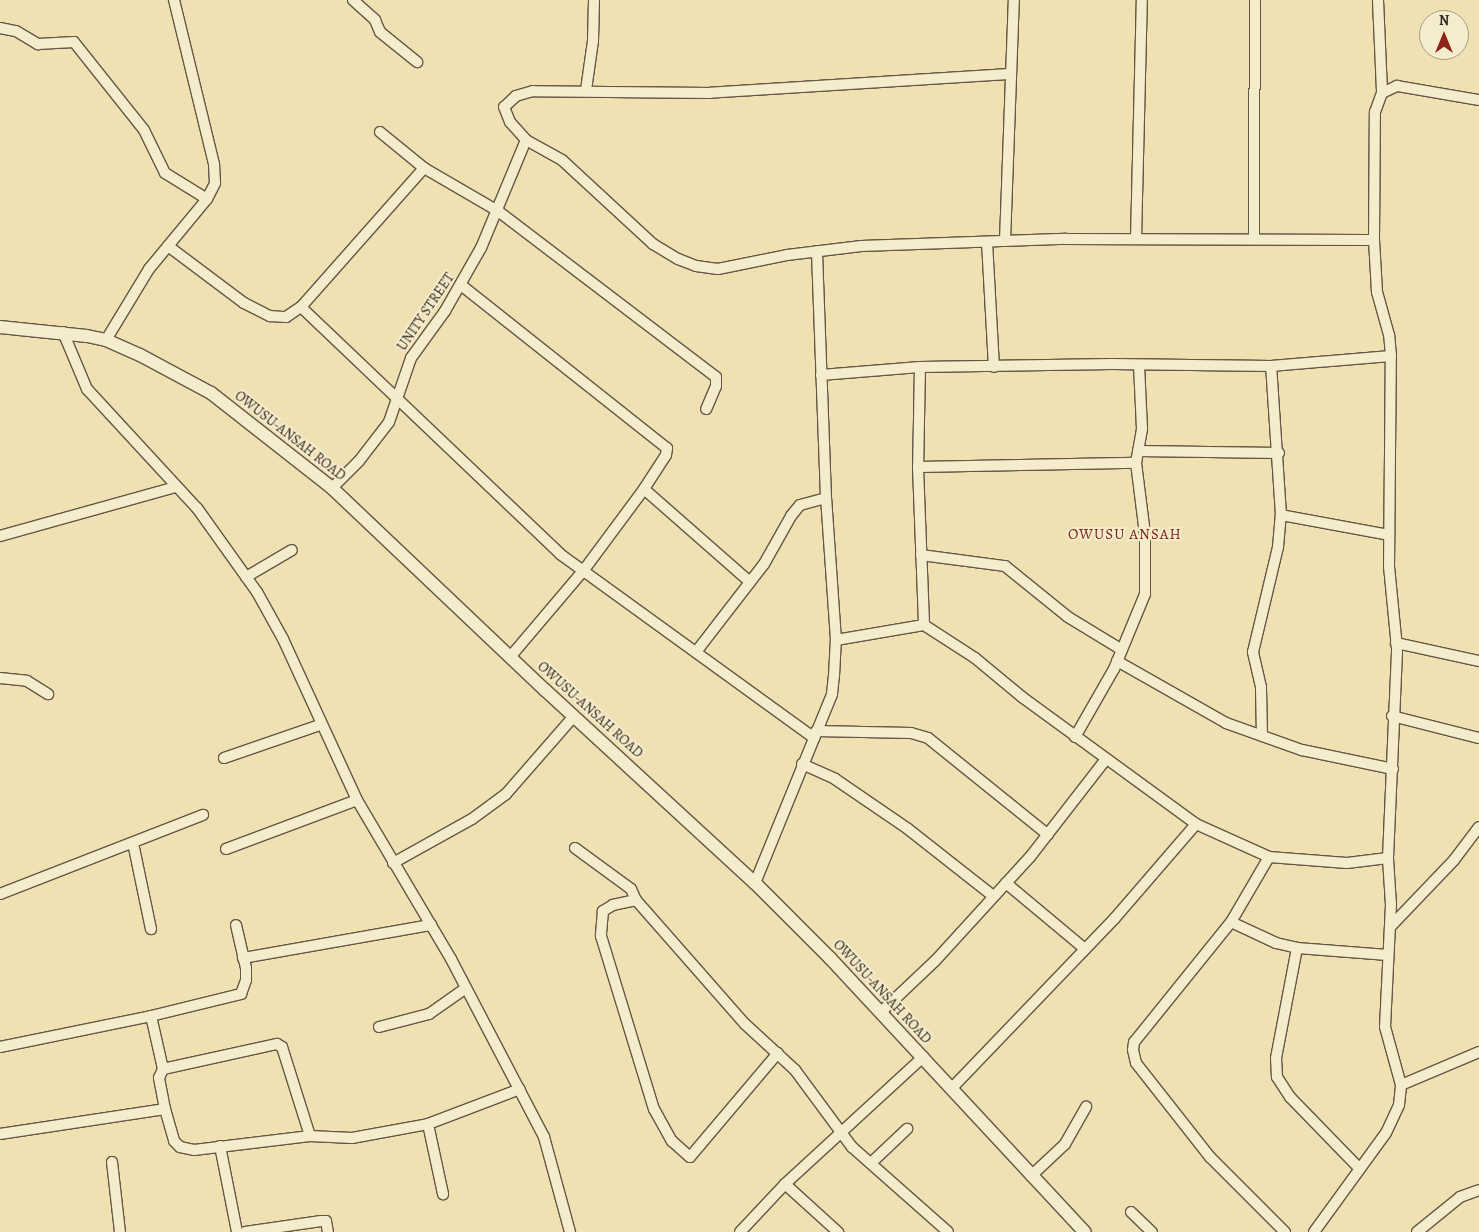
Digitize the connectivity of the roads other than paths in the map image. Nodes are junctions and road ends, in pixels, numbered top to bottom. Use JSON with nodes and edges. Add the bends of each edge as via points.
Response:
{"nodes":[{"id":1,"x":174,"y":0,"type":"edge"},
{"id":2,"x":353,"y":0,"type":"edge"},
{"id":3,"x":594,"y":0,"type":"edge"},
{"id":4,"x":1014,"y":0,"type":"edge"},
{"id":5,"x":1142,"y":0,"type":"edge"},
{"id":6,"x":1255,"y":0,"type":"edge"},
{"id":7,"x":1378,"y":0,"type":"edge"},
{"id":8,"x":0,"y":28,"type":"edge"},
{"id":9,"x":417,"y":62,"type":"dead end"},
{"id":10,"x":1009,"y":74,"type":"junction"},
{"id":11,"x":586,"y":90,"type":"junction"},
{"id":12,"x":1382,"y":93,"type":"junction"},
{"id":13,"x":1479,"y":100,"type":"edge"},
{"id":14,"x":380,"y":132,"type":"dead end"},
{"id":15,"x":526,"y":140,"type":"junction"},
{"id":16,"x":424,"y":168,"type":"junction"},
{"id":17,"x":207,"y":199,"type":"junction"},
{"id":18,"x":498,"y":211,"type":"junction"},
{"id":19,"x":1254,"y":238,"type":"junction"},
{"id":20,"x":1136,"y":239,"type":"junction"},
{"id":21,"x":1374,"y":240,"type":"junction"},
{"id":22,"x":1005,"y":241,"type":"junction"},
{"id":23,"x":987,"y":242,"type":"junction"},
{"id":24,"x":168,"y":246,"type":"junction"},
{"id":25,"x":817,"y":251,"type":"junction"},
{"id":26,"x":461,"y":286,"type":"junction"},
{"id":27,"x":301,"y":307,"type":"junction"},
{"id":28,"x":0,"y":326,"type":"edge"},
{"id":29,"x":63,"y":332,"type":"junction"},
{"id":30,"x":106,"y":340,"type":"junction"},
{"id":31,"x":1391,"y":356,"type":"junction"},
{"id":32,"x":1139,"y":365,"type":"junction"},
{"id":33,"x":1271,"y":366,"type":"junction"},
{"id":34,"x":920,"y":367,"type":"junction"},
{"id":35,"x":994,"y":367,"type":"junction"},
{"id":36,"x":821,"y":375,"type":"junction"},
{"id":37,"x":397,"y":400,"type":"junction"},
{"id":38,"x":706,"y":409,"type":"dead end"},
{"id":39,"x":1138,"y":451,"type":"junction"},
{"id":40,"x":1279,"y":453,"type":"junction"},
{"id":41,"x":1136,"y":462,"type":"junction"},
{"id":42,"x":918,"y":467,"type":"junction"},
{"id":43,"x":175,"y":487,"type":"junction"},
{"id":44,"x":332,"y":488,"type":"junction"},
{"id":45,"x":644,"y":490,"type":"junction"},
{"id":46,"x":826,"y":498,"type":"junction"},
{"id":47,"x":1281,"y":515,"type":"junction"},
{"id":48,"x":1389,"y":535,"type":"junction"},
{"id":49,"x":0,"y":536,"type":"edge"},
{"id":50,"x":292,"y":550,"type":"dead end"},
{"id":51,"x":921,"y":555,"type":"junction"},
{"id":52,"x":583,"y":571,"type":"junction"},
{"id":53,"x":246,"y":577,"type":"junction"},
{"id":54,"x":750,"y":582,"type":"junction"},
{"id":55,"x":924,"y":626,"type":"junction"},
{"id":56,"x":836,"y":640,"type":"junction"},
{"id":57,"x":1396,"y":642,"type":"junction"},
{"id":58,"x":1122,"y":650,"type":"junction"},
{"id":59,"x":696,"y":652,"type":"junction"},
{"id":60,"x":510,"y":657,"type":"junction"},
{"id":61,"x":1479,"y":660,"type":"edge"},
{"id":62,"x":1117,"y":661,"type":"junction"},
{"id":63,"x":0,"y":678,"type":"edge"},
{"id":64,"x":48,"y":694,"type":"dead end"},
{"id":65,"x":574,"y":716,"type":"junction"},
{"id":66,"x":1392,"y":716,"type":"junction"},
{"id":67,"x":320,"y":725,"type":"junction"},
{"id":68,"x":815,"y":734,"type":"junction"},
{"id":69,"x":1262,"y":736,"type":"junction"},
{"id":70,"x":1075,"y":737,"type":"junction"},
{"id":71,"x":1479,"y":738,"type":"edge"},
{"id":72,"x":224,"y":758,"type":"dead end"},
{"id":73,"x":1106,"y":759,"type":"junction"},
{"id":74,"x":802,"y":764,"type":"junction"},
{"id":75,"x":1393,"y":769,"type":"junction"},
{"id":76,"x":357,"y":800,"type":"junction"},
{"id":77,"x":202,"y":815,"type":"dead end"},
{"id":78,"x":1196,"y":824,"type":"junction"},
{"id":79,"x":1479,"y":827,"type":"edge"},
{"id":80,"x":1048,"y":835,"type":"junction"},
{"id":81,"x":133,"y":844,"type":"junction"},
{"id":82,"x":575,"y":848,"type":"dead end"},
{"id":83,"x":226,"y":849,"type":"dead end"},
{"id":84,"x":1269,"y":857,"type":"junction"},
{"id":85,"x":1388,"y":858,"type":"junction"},
{"id":86,"x":393,"y":863,"type":"junction"},
{"id":87,"x":754,"y":883,"type":"junction"},
{"id":88,"x":1006,"y":883,"type":"junction"},
{"id":89,"x":0,"y":894,"type":"edge"},
{"id":90,"x":993,"y":896,"type":"junction"},
{"id":91,"x":636,"y":900,"type":"junction"},
{"id":92,"x":1231,"y":922,"type":"junction"},
{"id":93,"x":236,"y":925,"type":"dead end"},
{"id":94,"x":431,"y":925,"type":"junction"},
{"id":95,"x":1391,"y":926,"type":"junction"},
{"id":96,"x":151,"y":929,"type":"dead end"},
{"id":97,"x":1297,"y":948,"type":"junction"},
{"id":98,"x":1085,"y":949,"type":"junction"},
{"id":99,"x":1388,"y":955,"type":"junction"},
{"id":100,"x":243,"y":958,"type":"junction"},
{"id":101,"x":466,"y":988,"type":"junction"},
{"id":102,"x":881,"y":1012,"type":"junction"},
{"id":103,"x":151,"y":1016,"type":"junction"},
{"id":104,"x":379,"y":1027,"type":"dead end"},
{"id":105,"x":0,"y":1047,"type":"edge"},
{"id":106,"x":1479,"y":1052,"type":"edge"},
{"id":107,"x":778,"y":1053,"type":"junction"},
{"id":108,"x":923,"y":1057,"type":"junction"},
{"id":109,"x":164,"y":1069,"type":"junction"},
{"id":110,"x":1401,"y":1085,"type":"junction"},
{"id":111,"x":520,"y":1089,"type":"junction"},
{"id":112,"x":951,"y":1089,"type":"junction"},
{"id":113,"x":1086,"y":1107,"type":"dead end"},
{"id":114,"x":165,"y":1109,"type":"junction"},
{"id":115,"x":428,"y":1124,"type":"junction"},
{"id":116,"x":907,"y":1129,"type":"dead end"},
{"id":117,"x":842,"y":1133,"type":"junction"},
{"id":118,"x":0,"y":1134,"type":"edge"},
{"id":119,"x":310,"y":1136,"type":"junction"},
{"id":120,"x":220,"y":1146,"type":"junction"},
{"id":121,"x":112,"y":1162,"type":"dead end"},
{"id":122,"x":871,"y":1163,"type":"junction"},
{"id":123,"x":1360,"y":1169,"type":"junction"},
{"id":124,"x":1031,"y":1176,"type":"junction"},
{"id":125,"x":784,"y":1184,"type":"junction"},
{"id":126,"x":1479,"y":1190,"type":"edge"},
{"id":127,"x":443,"y":1194,"type":"dead end"},
{"id":128,"x":1131,"y":1212,"type":"dead end"},
{"id":129,"x":120,"y":1232,"type":"edge"},
{"id":130,"x":237,"y":1232,"type":"edge"},
{"id":131,"x":245,"y":1232,"type":"edge"},
{"id":132,"x":328,"y":1232,"type":"edge"},
{"id":133,"x":570,"y":1232,"type":"edge"},
{"id":134,"x":740,"y":1232,"type":"edge"},
{"id":135,"x":838,"y":1232,"type":"edge"},
{"id":136,"x":948,"y":1232,"type":"edge"},
{"id":137,"x":1085,"y":1232,"type":"edge"},
{"id":138,"x":1152,"y":1232,"type":"edge"},
{"id":139,"x":1285,"y":1232,"type":"edge"},
{"id":140,"x":1314,"y":1232,"type":"edge"},
{"id":141,"x":1417,"y":1232,"type":"edge"}],
"edges":[{"from":1,"to":17,"type":"street","via":[[216,175]]},
{"from":2,"to":9,"type":"street","via":[[375,20],[380,32]]},
{"from":3,"to":11,"type":"street","via":[[593,41]]},
{"from":4,"to":10,"type":"street"},
{"from":5,"to":20,"type":"street"},
{"from":6,"to":19,"type":"street"},
{"from":7,"to":12,"type":"street"},
{"from":8,"to":17,"type":"street","via":[[16,31],[31,42],[74,42],[144,130],[165,174]]},
{"from":10,"to":11,"type":"street","via":[[710,94]]},
{"from":10,"to":22,"type":"street"},
{"from":11,"to":15,"type":"street","via":[[533,91],[509,100],[504,106],[506,116]]},
{"from":12,"to":13,"type":"street","via":[[1397,86],[1416,87]]},
{"from":12,"to":21,"type":"street","via":[[1375,112]]},
{"from":14,"to":16,"type":"street"},
{"from":15,"to":18,"type":"street","name":"UNITY STREET"},
{"from":15,"to":25,"type":"street","via":[[562,160],[633,226],[678,259],[718,269]]},
{"from":16,"to":18,"type":"street"},
{"from":16,"to":27,"type":"street"},
{"from":17,"to":24,"type":"street"},
{"from":18,"to":26,"type":"street","name":"UNITY STREET"},
{"from":18,"to":38,"type":"street","via":[[716,377],[716,386]]},
{"from":19,"to":20,"type":"street"},
{"from":19,"to":21,"type":"street"},
{"from":20,"to":22,"type":"street"},
{"from":21,"to":31,"type":"street","via":[[1377,292],[1389,335]]},
{"from":22,"to":23,"type":"street"},
{"from":23,"to":25,"type":"street"},
{"from":23,"to":35,"type":"street"},
{"from":24,"to":27,"type":"street","via":[[244,303],[270,316],[286,317]]},
{"from":24,"to":30,"type":"street","via":[[149,269]]},
{"from":25,"to":36,"type":"street"},
{"from":26,"to":37,"type":"street","name":"UNITY STREET","via":[[411,358]]},
{"from":26,"to":45,"type":"street","via":[[665,444],[666,455]]},
{"from":27,"to":37,"type":"street"},
{"from":28,"to":29,"type":"street","name":"OWUSU-ANSAH ROAD"},
{"from":29,"to":30,"type":"street","name":"OWUSU-ANSAH ROAD"},
{"from":29,"to":43,"type":"street","via":[[87,389]]},
{"from":30,"to":44,"type":"street","name":"OWUSU-ANSAH ROAD","via":[[210,393]]},
{"from":31,"to":33,"type":"street"},
{"from":31,"to":48,"type":"street"},
{"from":32,"to":33,"type":"street"},
{"from":32,"to":35,"type":"street"},
{"from":32,"to":39,"type":"street","via":[[1142,429]]},
{"from":33,"to":40,"type":"street"},
{"from":34,"to":35,"type":"street"},
{"from":34,"to":36,"type":"street"},
{"from":34,"to":42,"type":"street"},
{"from":36,"to":46,"type":"street"},
{"from":37,"to":44,"type":"street","name":"UNITY STREET","via":[[389,422]]},
{"from":37,"to":52,"type":"street","via":[[560,554]]},
{"from":39,"to":40,"type":"street"},
{"from":39,"to":41,"type":"street"},
{"from":40,"to":47,"type":"street"},
{"from":41,"to":42,"type":"street"},
{"from":41,"to":58,"type":"street","via":[[1145,534],[1147,586]]},
{"from":42,"to":51,"type":"street"},
{"from":43,"to":49,"type":"street"},
{"from":43,"to":53,"type":"street","via":[[196,508]]},
{"from":44,"to":60,"type":"street","name":"OWUSU-ANSAH ROAD"},
{"from":45,"to":52,"type":"street"},
{"from":45,"to":54,"type":"street"},
{"from":46,"to":54,"type":"street","via":[[800,505]]},
{"from":46,"to":56,"type":"street"},
{"from":47,"to":48,"type":"street"},
{"from":47,"to":69,"type":"street","via":[[1278,547],[1253,652],[1261,687]]},
{"from":48,"to":57,"type":"street"},
{"from":50,"to":53,"type":"street"},
{"from":51,"to":55,"type":"street"},
{"from":51,"to":58,"type":"street","via":[[1005,566],[1068,617]]},
{"from":52,"to":59,"type":"street"},
{"from":52,"to":60,"type":"street"},
{"from":53,"to":67,"type":"street","via":[[283,639]]},
{"from":54,"to":59,"type":"street"},
{"from":55,"to":56,"type":"street"},
{"from":55,"to":70,"type":"street","via":[[975,658]]},
{"from":56,"to":68,"type":"street","via":[[832,694]]},
{"from":57,"to":61,"type":"street"},
{"from":57,"to":66,"type":"street"},
{"from":58,"to":62,"type":"street"},
{"from":59,"to":68,"type":"street"},
{"from":60,"to":65,"type":"street","name":"OWUSU-ANSAH ROAD"},
{"from":62,"to":69,"type":"street","via":[[1210,716]]},
{"from":62,"to":70,"type":"street"},
{"from":63,"to":64,"type":"street","via":[[27,681]]},
{"from":65,"to":86,"type":"street","via":[[506,794],[472,819]]},
{"from":65,"to":87,"type":"street","name":"OWUSU-ANSAH ROAD"},
{"from":66,"to":71,"type":"street"},
{"from":66,"to":75,"type":"street"},
{"from":67,"to":72,"type":"street"},
{"from":67,"to":76,"type":"street"},
{"from":68,"to":74,"type":"street"},
{"from":68,"to":80,"type":"street","via":[[911,734],[928,738]]},
{"from":69,"to":75,"type":"street","via":[[1328,756]]},
{"from":70,"to":73,"type":"street"},
{"from":73,"to":78,"type":"street"},
{"from":73,"to":80,"type":"street"},
{"from":74,"to":87,"type":"street"},
{"from":74,"to":90,"type":"street","via":[[835,779],[908,829]]},
{"from":75,"to":85,"type":"street"},
{"from":76,"to":83,"type":"street"},
{"from":76,"to":86,"type":"street"},
{"from":77,"to":81,"type":"street"},
{"from":78,"to":84,"type":"street"},
{"from":78,"to":98,"type":"street"},
{"from":79,"to":95,"type":"street","via":[[1454,860]]},
{"from":80,"to":88,"type":"street"},
{"from":81,"to":89,"type":"street"},
{"from":81,"to":96,"type":"street"},
{"from":82,"to":91,"type":"street","via":[[631,889]]},
{"from":84,"to":85,"type":"street","via":[[1347,863]]},
{"from":84,"to":92,"type":"street"},
{"from":85,"to":95,"type":"street"},
{"from":86,"to":94,"type":"street"},
{"from":87,"to":102,"type":"street","name":"OWUSU-ANSAH ROAD"},
{"from":88,"to":90,"type":"street"},
{"from":88,"to":98,"type":"street"},
{"from":90,"to":102,"type":"street","via":[[935,961]]},
{"from":91,"to":107,"type":"street","via":[[746,1024]]},
{"from":91,"to":107,"type":"street","via":[[613,905],[603,911],[601,936],[654,1109],[672,1141],[690,1157]]},
{"from":92,"to":97,"type":"street","via":[[1276,943]]},
{"from":92,"to":139,"type":"street","via":[[1134,1042],[1134,1056],[1210,1157]]},
{"from":93,"to":100,"type":"street"},
{"from":94,"to":100,"type":"street"},
{"from":94,"to":101,"type":"street"},
{"from":95,"to":99,"type":"street"},
{"from":97,"to":99,"type":"street"},
{"from":97,"to":123,"type":"street","via":[[1276,1058],[1277,1077],[1290,1097]]},
{"from":98,"to":112,"type":"street"},
{"from":99,"to":110,"type":"street","via":[[1385,1027]]},
{"from":100,"to":103,"type":"street","via":[[246,980],[241,994]]},
{"from":101,"to":104,"type":"street","via":[[429,1014]]},
{"from":101,"to":111,"type":"street"},
{"from":102,"to":108,"type":"street","name":"OWUSU-ANSAH ROAD"},
{"from":103,"to":105,"type":"street"},
{"from":103,"to":109,"type":"street"},
{"from":106,"to":110,"type":"street"},
{"from":107,"to":117,"type":"street","via":[[795,1070]]},
{"from":108,"to":112,"type":"street","name":"OWUSU-ANSAH ROAD"},
{"from":108,"to":117,"type":"street"},
{"from":109,"to":114,"type":"street","via":[[159,1078]]},
{"from":109,"to":119,"type":"street","via":[[277,1044],[282,1047]]},
{"from":110,"to":123,"type":"street","via":[[1395,1114]]},
{"from":111,"to":115,"type":"street"},
{"from":111,"to":133,"type":"street","via":[[544,1137]]},
{"from":112,"to":124,"type":"street","name":"OWUSU-ANSAH ROAD"},
{"from":113,"to":124,"type":"street","via":[[1065,1144]]},
{"from":114,"to":118,"type":"street"},
{"from":114,"to":120,"type":"street","via":[[174,1140],[180,1147],[194,1150]]},
{"from":115,"to":119,"type":"street","via":[[363,1137]]},
{"from":115,"to":127,"type":"street"},
{"from":116,"to":122,"type":"street"},
{"from":117,"to":122,"type":"street","via":[[852,1147]]},
{"from":117,"to":125,"type":"street"},
{"from":119,"to":120,"type":"street"},
{"from":120,"to":130,"type":"street"},
{"from":121,"to":129,"type":"street"},
{"from":122,"to":136,"type":"street"},
{"from":123,"to":140,"type":"street"},
{"from":124,"to":137,"type":"street","name":"OWUSU-ANSAH ROAD"},
{"from":125,"to":134,"type":"street"},
{"from":125,"to":135,"type":"street"},
{"from":126,"to":141,"type":"street","via":[[1460,1197]]},
{"from":128,"to":138,"type":"street"},
{"from":131,"to":132,"type":"street","via":[[326,1221]]}]}
